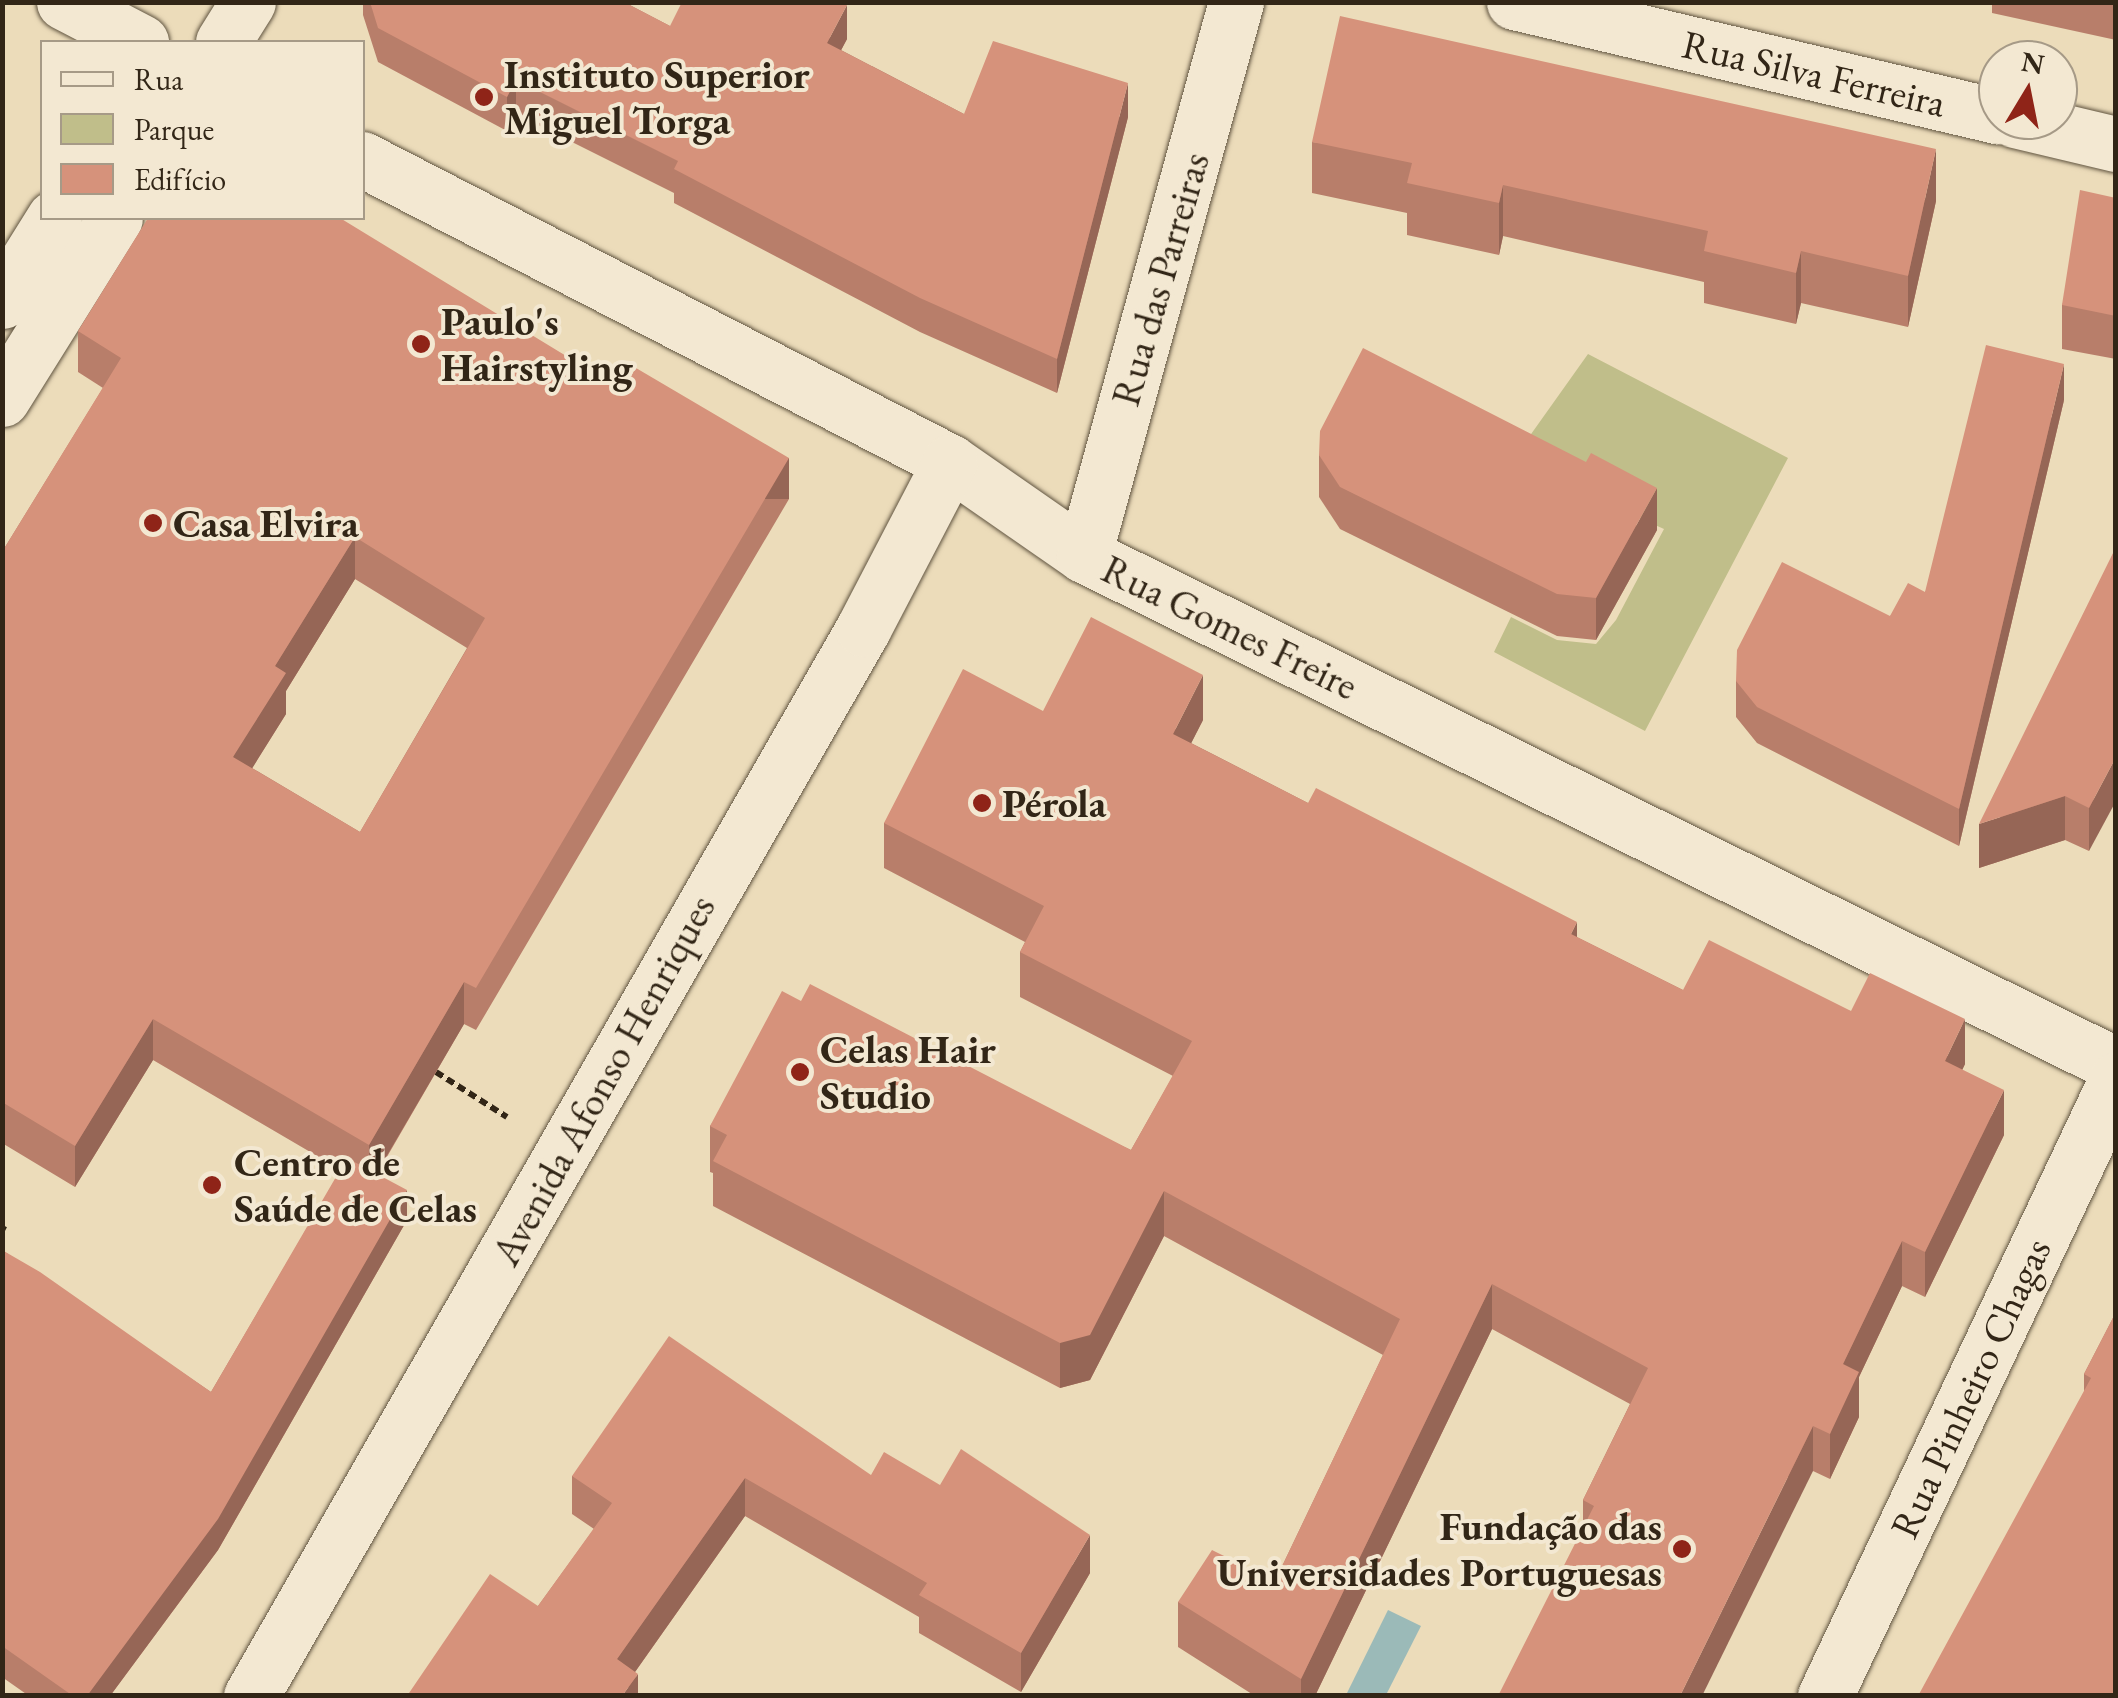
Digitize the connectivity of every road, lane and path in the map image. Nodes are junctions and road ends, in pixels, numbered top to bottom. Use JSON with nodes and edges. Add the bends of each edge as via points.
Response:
{"nodes":[{"id":1,"x":64,"y":2,"type":"edge"},
{"id":2,"x":248,"y":2,"type":"edge"},
{"id":3,"x":1236,"y":2,"type":"edge"},
{"id":4,"x":1514,"y":2,"type":"edge"},
{"id":5,"x":137,"y":40,"type":"edge"},
{"id":6,"x":224,"y":40,"type":"edge"},
{"id":7,"x":1978,"y":111,"type":"edge"},
{"id":8,"x":2078,"y":135,"type":"edge"},
{"id":9,"x":2116,"y":144,"type":"edge"},
{"id":10,"x":365,"y":162,"type":"edge"},
{"id":11,"x":53,"y":220,"type":"edge"},
{"id":12,"x":113,"y":220,"type":"edge"},
{"id":13,"x":2,"y":301,"type":"edge"},
{"id":14,"x":2,"y":399,"type":"edge"},
{"id":15,"x":950,"y":462,"type":"junction"},
{"id":16,"x":1084,"y":555,"type":"junction"},
{"id":17,"x":2116,"y":1065,"type":"edge"},
{"id":18,"x":436,"y":1072,"type":"edge"},
{"id":19,"x":2116,"y":1080,"type":"edge"},
{"id":20,"x":478,"y":1099,"type":"dead end"},
{"id":21,"x":251,"y":1696,"type":"edge"},
{"id":22,"x":1826,"y":1696,"type":"edge"}],
"edges":[{"from":1,"to":5,"type":"street"},
{"from":2,"to":6,"type":"street"},
{"from":3,"to":16,"type":"street","name":"Rua das Parreiras"},
{"from":4,"to":7,"type":"street","name":"Rua Silva Ferreira"},
{"from":8,"to":9,"type":"street"},
{"from":10,"to":15,"type":"street","name":"Rua Gomes Freire"},
{"from":11,"to":13,"type":"street"},
{"from":12,"to":14,"type":"street"},
{"from":15,"to":16,"type":"street","name":"Rua Gomes Freire"},
{"from":15,"to":21,"type":"street","name":"Avenida Afonso Henriques","via":[[862,628]]},
{"from":16,"to":17,"type":"street","name":"Rua Gomes Freire"},
{"from":18,"to":20,"type":"path"},
{"from":19,"to":22,"type":"street","name":"Rua Pinheiro Chagas"}]}
